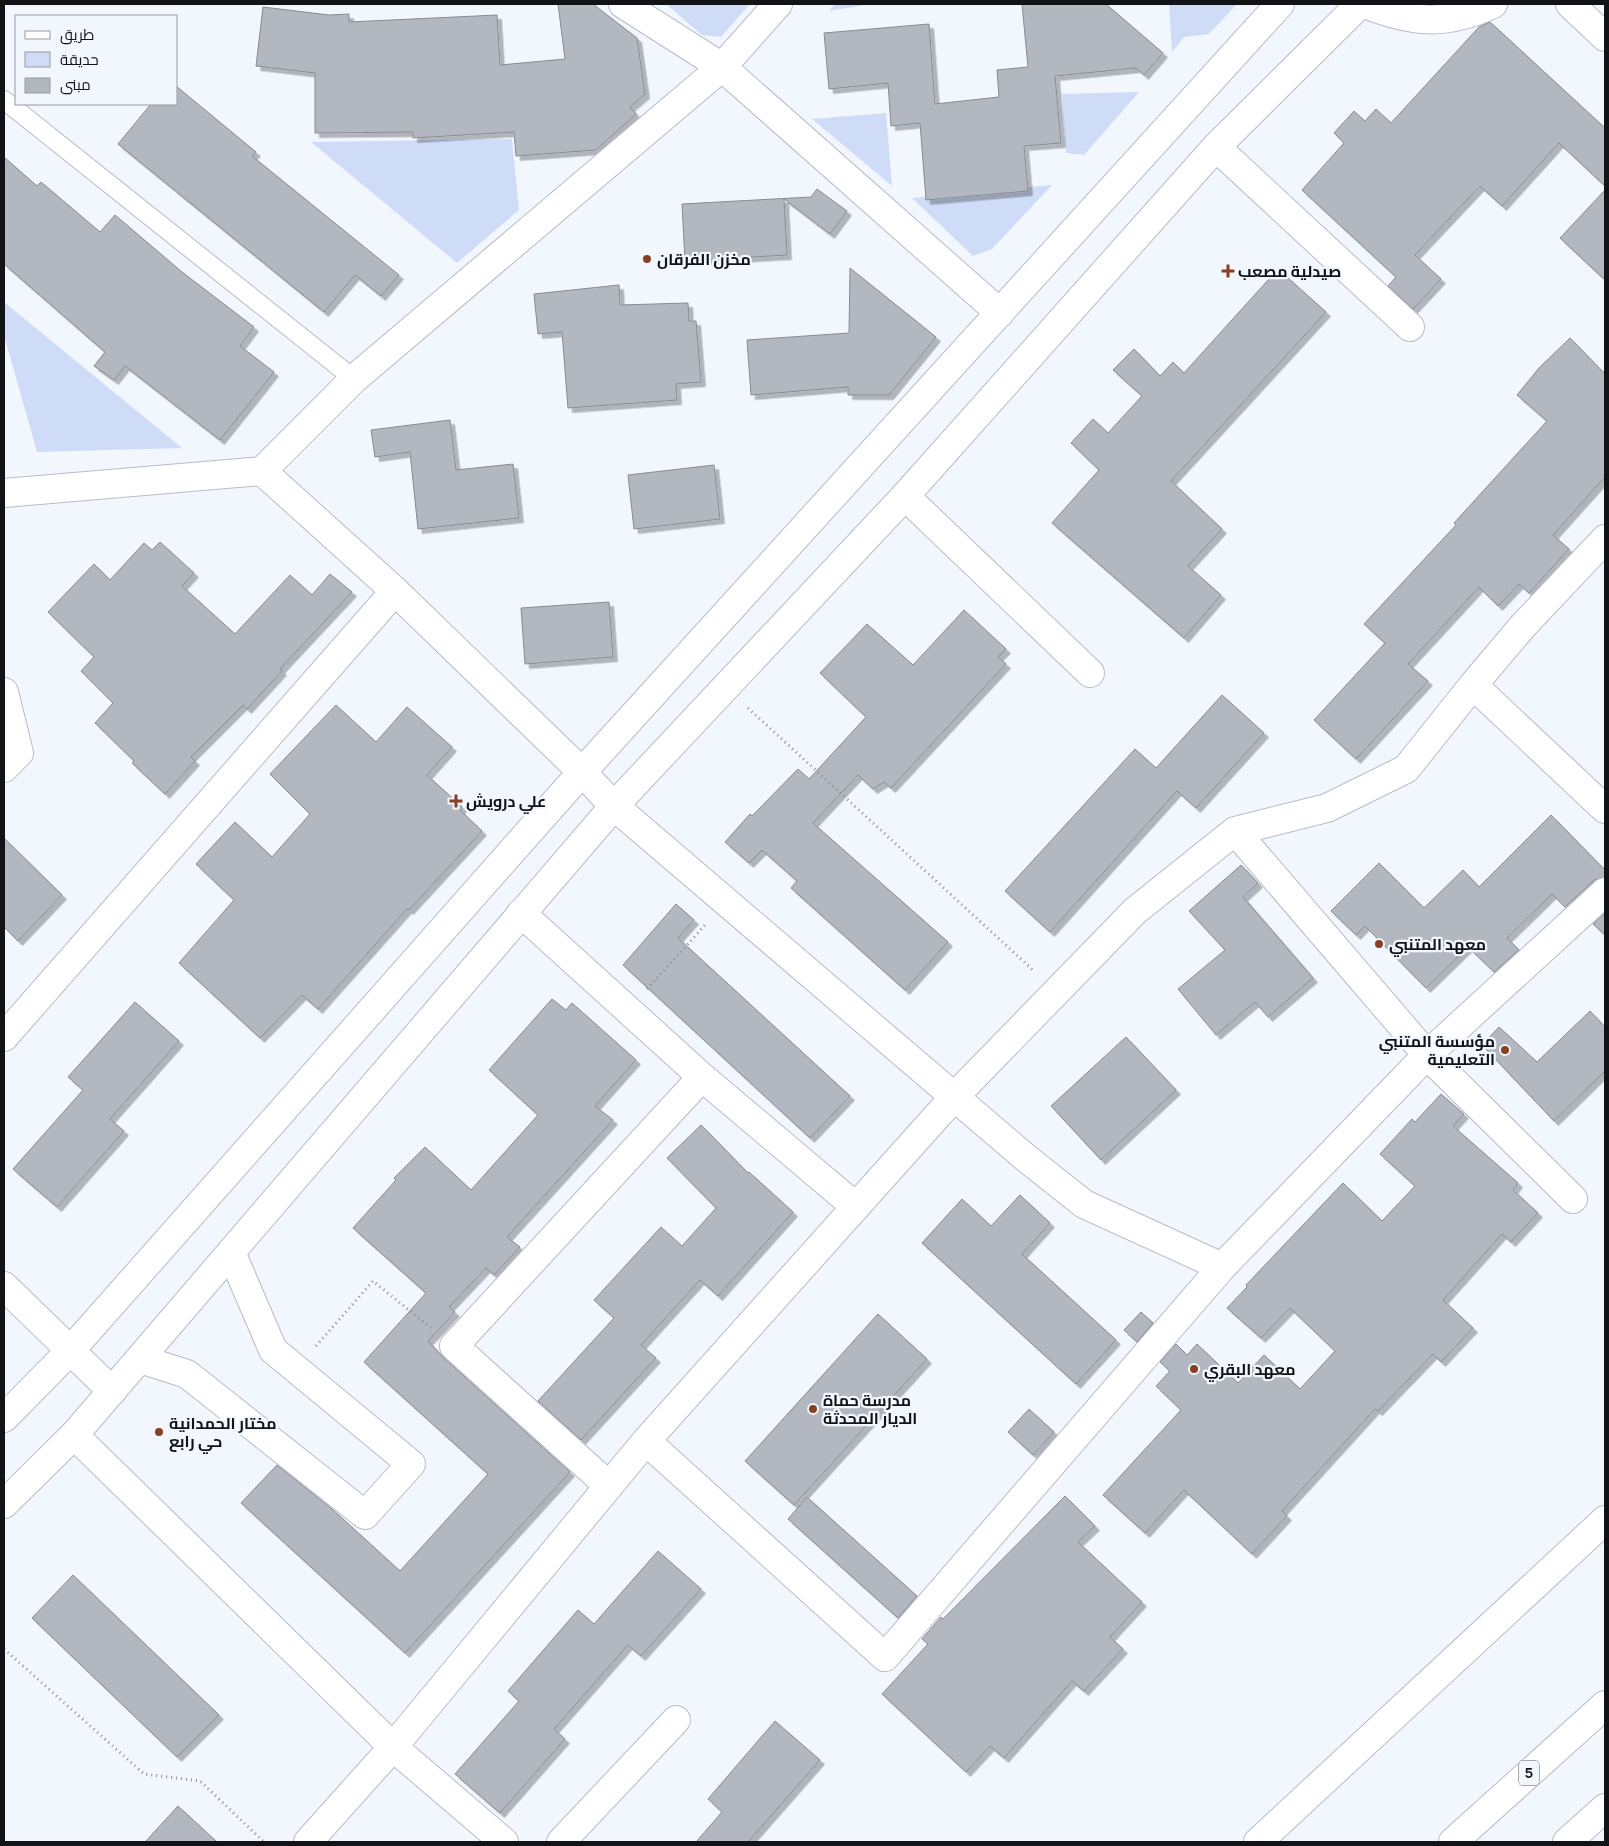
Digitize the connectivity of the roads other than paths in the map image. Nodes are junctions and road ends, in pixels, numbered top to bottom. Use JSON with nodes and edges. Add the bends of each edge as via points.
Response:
{"nodes":[{"id":1,"x":623,"y":4,"type":"edge"},
{"id":2,"x":778,"y":4,"type":"edge"},
{"id":3,"x":1280,"y":4,"type":"edge"},
{"id":4,"x":1360,"y":4,"type":"edge"},
{"id":5,"x":1365,"y":4,"type":"edge"},
{"id":6,"x":1493,"y":4,"type":"edge"},
{"id":7,"x":1570,"y":4,"type":"edge"},
{"id":8,"x":1605,"y":37,"type":"edge"},
{"id":9,"x":722,"y":67,"type":"junction"},
{"id":10,"x":4,"y":100,"type":"edge"},
{"id":11,"x":1216,"y":147,"type":"junction"},
{"id":12,"x":1000,"y":313,"type":"junction"},
{"id":13,"x":1410,"y":327,"type":"dead end"},
{"id":14,"x":354,"y":379,"type":"junction"},
{"id":15,"x":262,"y":471,"type":"junction"},
{"id":16,"x":4,"y":493,"type":"edge"},
{"id":17,"x":905,"y":496,"type":"junction"},
{"id":18,"x":1605,"y":539,"type":"edge"},
{"id":19,"x":395,"y":591,"type":"junction"},
{"id":20,"x":1090,"y":673,"type":"dead end"},
{"id":21,"x":1473,"y":685,"type":"junction"},
{"id":22,"x":4,"y":692,"type":"edge"},
{"id":23,"x":4,"y":768,"type":"edge"},
{"id":24,"x":582,"y":772,"type":"junction"},
{"id":25,"x":614,"y":806,"type":"junction"},
{"id":26,"x":1605,"y":809,"type":"edge"},
{"id":27,"x":1235,"y":831,"type":"junction"},
{"id":28,"x":1605,"y":892,"type":"edge"},
{"id":29,"x":521,"y":914,"type":"junction"},
{"id":30,"x":4,"y":1037,"type":"edge"},
{"id":31,"x":1427,"y":1055,"type":"junction"},
{"id":32,"x":702,"y":1076,"type":"junction"},
{"id":33,"x":955,"y":1096,"type":"junction"},
{"id":34,"x":1573,"y":1199,"type":"dead end"},
{"id":35,"x":856,"y":1207,"type":"junction"},
{"id":36,"x":231,"y":1252,"type":"junction"},
{"id":37,"x":1222,"y":1267,"type":"junction"},
{"id":38,"x":4,"y":1286,"type":"edge"},
{"id":39,"x":70,"y":1352,"type":"junction"},
{"id":40,"x":140,"y":1359,"type":"junction"},
{"id":41,"x":112,"y":1391,"type":"junction"},
{"id":42,"x":4,"y":1418,"type":"edge"},
{"id":43,"x":74,"y":1435,"type":"junction"},
{"id":44,"x":646,"y":1441,"type":"junction"},
{"id":45,"x":609,"y":1486,"type":"junction"},
{"id":46,"x":4,"y":1504,"type":"edge"},
{"id":47,"x":1605,"y":1520,"type":"edge"},
{"id":48,"x":1605,"y":1705,"type":"edge"},
{"id":49,"x":676,"y":1720,"type":"dead end"},
{"id":50,"x":393,"y":1747,"type":"junction"},
{"id":51,"x":1605,"y":1808,"type":"edge"},
{"id":52,"x":308,"y":1842,"type":"edge"},
{"id":53,"x":504,"y":1842,"type":"edge"},
{"id":54,"x":561,"y":1842,"type":"edge"},
{"id":55,"x":1258,"y":1842,"type":"edge"},
{"id":56,"x":1453,"y":1842,"type":"edge"},
{"id":57,"x":1567,"y":1842,"type":"edge"}],
"edges":[{"from":1,"to":9,"type":"main road"},
{"from":2,"to":9,"type":"main road"},
{"from":3,"to":12,"type":"main road"},
{"from":4,"to":11,"type":"main road"},
{"from":5,"to":6,"type":"main road","via":[[1397,17],[1435,21],[1472,14]]},
{"from":7,"to":8,"type":"main road"},
{"from":9,"to":12,"type":"main road"},
{"from":9,"to":14,"type":"main road"},
{"from":10,"to":14,"type":"lane"},
{"from":11,"to":13,"type":"main road"},
{"from":11,"to":17,"type":"main road"},
{"from":12,"to":24,"type":"main road"},
{"from":14,"to":15,"type":"main road"},
{"from":15,"to":16,"type":"main road"},
{"from":15,"to":19,"type":"main road"},
{"from":17,"to":20,"type":"main road"},
{"from":17,"to":25,"type":"main road"},
{"from":18,"to":21,"type":"main road","via":[[1522,627]]},
{"from":19,"to":24,"type":"main road"},
{"from":19,"to":30,"type":"main road"},
{"from":21,"to":26,"type":"main road"},
{"from":21,"to":27,"type":"main road","via":[[1406,769],[1327,808]]},
{"from":22,"to":23,"type":"main road","via":[[19,753]]},
{"from":24,"to":25,"type":"main road"},
{"from":24,"to":39,"type":"main road"},
{"from":25,"to":29,"type":"main road"},
{"from":25,"to":33,"type":"main road"},
{"from":27,"to":31,"type":"main road"},
{"from":27,"to":33,"type":"main road","via":[[1135,912]]},
{"from":28,"to":31,"type":"main road"},
{"from":29,"to":32,"type":"main road"},
{"from":29,"to":36,"type":"main road"},
{"from":31,"to":34,"type":"main road"},
{"from":31,"to":37,"type":"main road"},
{"from":32,"to":35,"type":"main road"},
{"from":32,"to":45,"type":"main road","via":[[454,1346]]},
{"from":33,"to":35,"type":"main road"},
{"from":33,"to":37,"type":"main road","via":[[1084,1204]]},
{"from":35,"to":44,"type":"main road"},
{"from":36,"to":40,"type":"main road"},
{"from":36,"to":40,"type":"main road","via":[[273,1350],[412,1464],[365,1515],[187,1374]]},
{"from":37,"to":44,"type":"main road","via":[[884,1657]]},
{"from":38,"to":39,"type":"main road"},
{"from":39,"to":41,"type":"main road"},
{"from":39,"to":42,"type":"main road"},
{"from":40,"to":41,"type":"main road"},
{"from":41,"to":43,"type":"main road"},
{"from":43,"to":46,"type":"main road"},
{"from":43,"to":50,"type":"main road"},
{"from":44,"to":45,"type":"main road"},
{"from":45,"to":50,"type":"main road"},
{"from":47,"to":55,"type":"main road"},
{"from":48,"to":56,"type":"main road","number":"5"},
{"from":49,"to":54,"type":"main road"},
{"from":50,"to":52,"type":"main road"},
{"from":50,"to":53,"type":"main road"},
{"from":51,"to":57,"type":"main road"}]}
